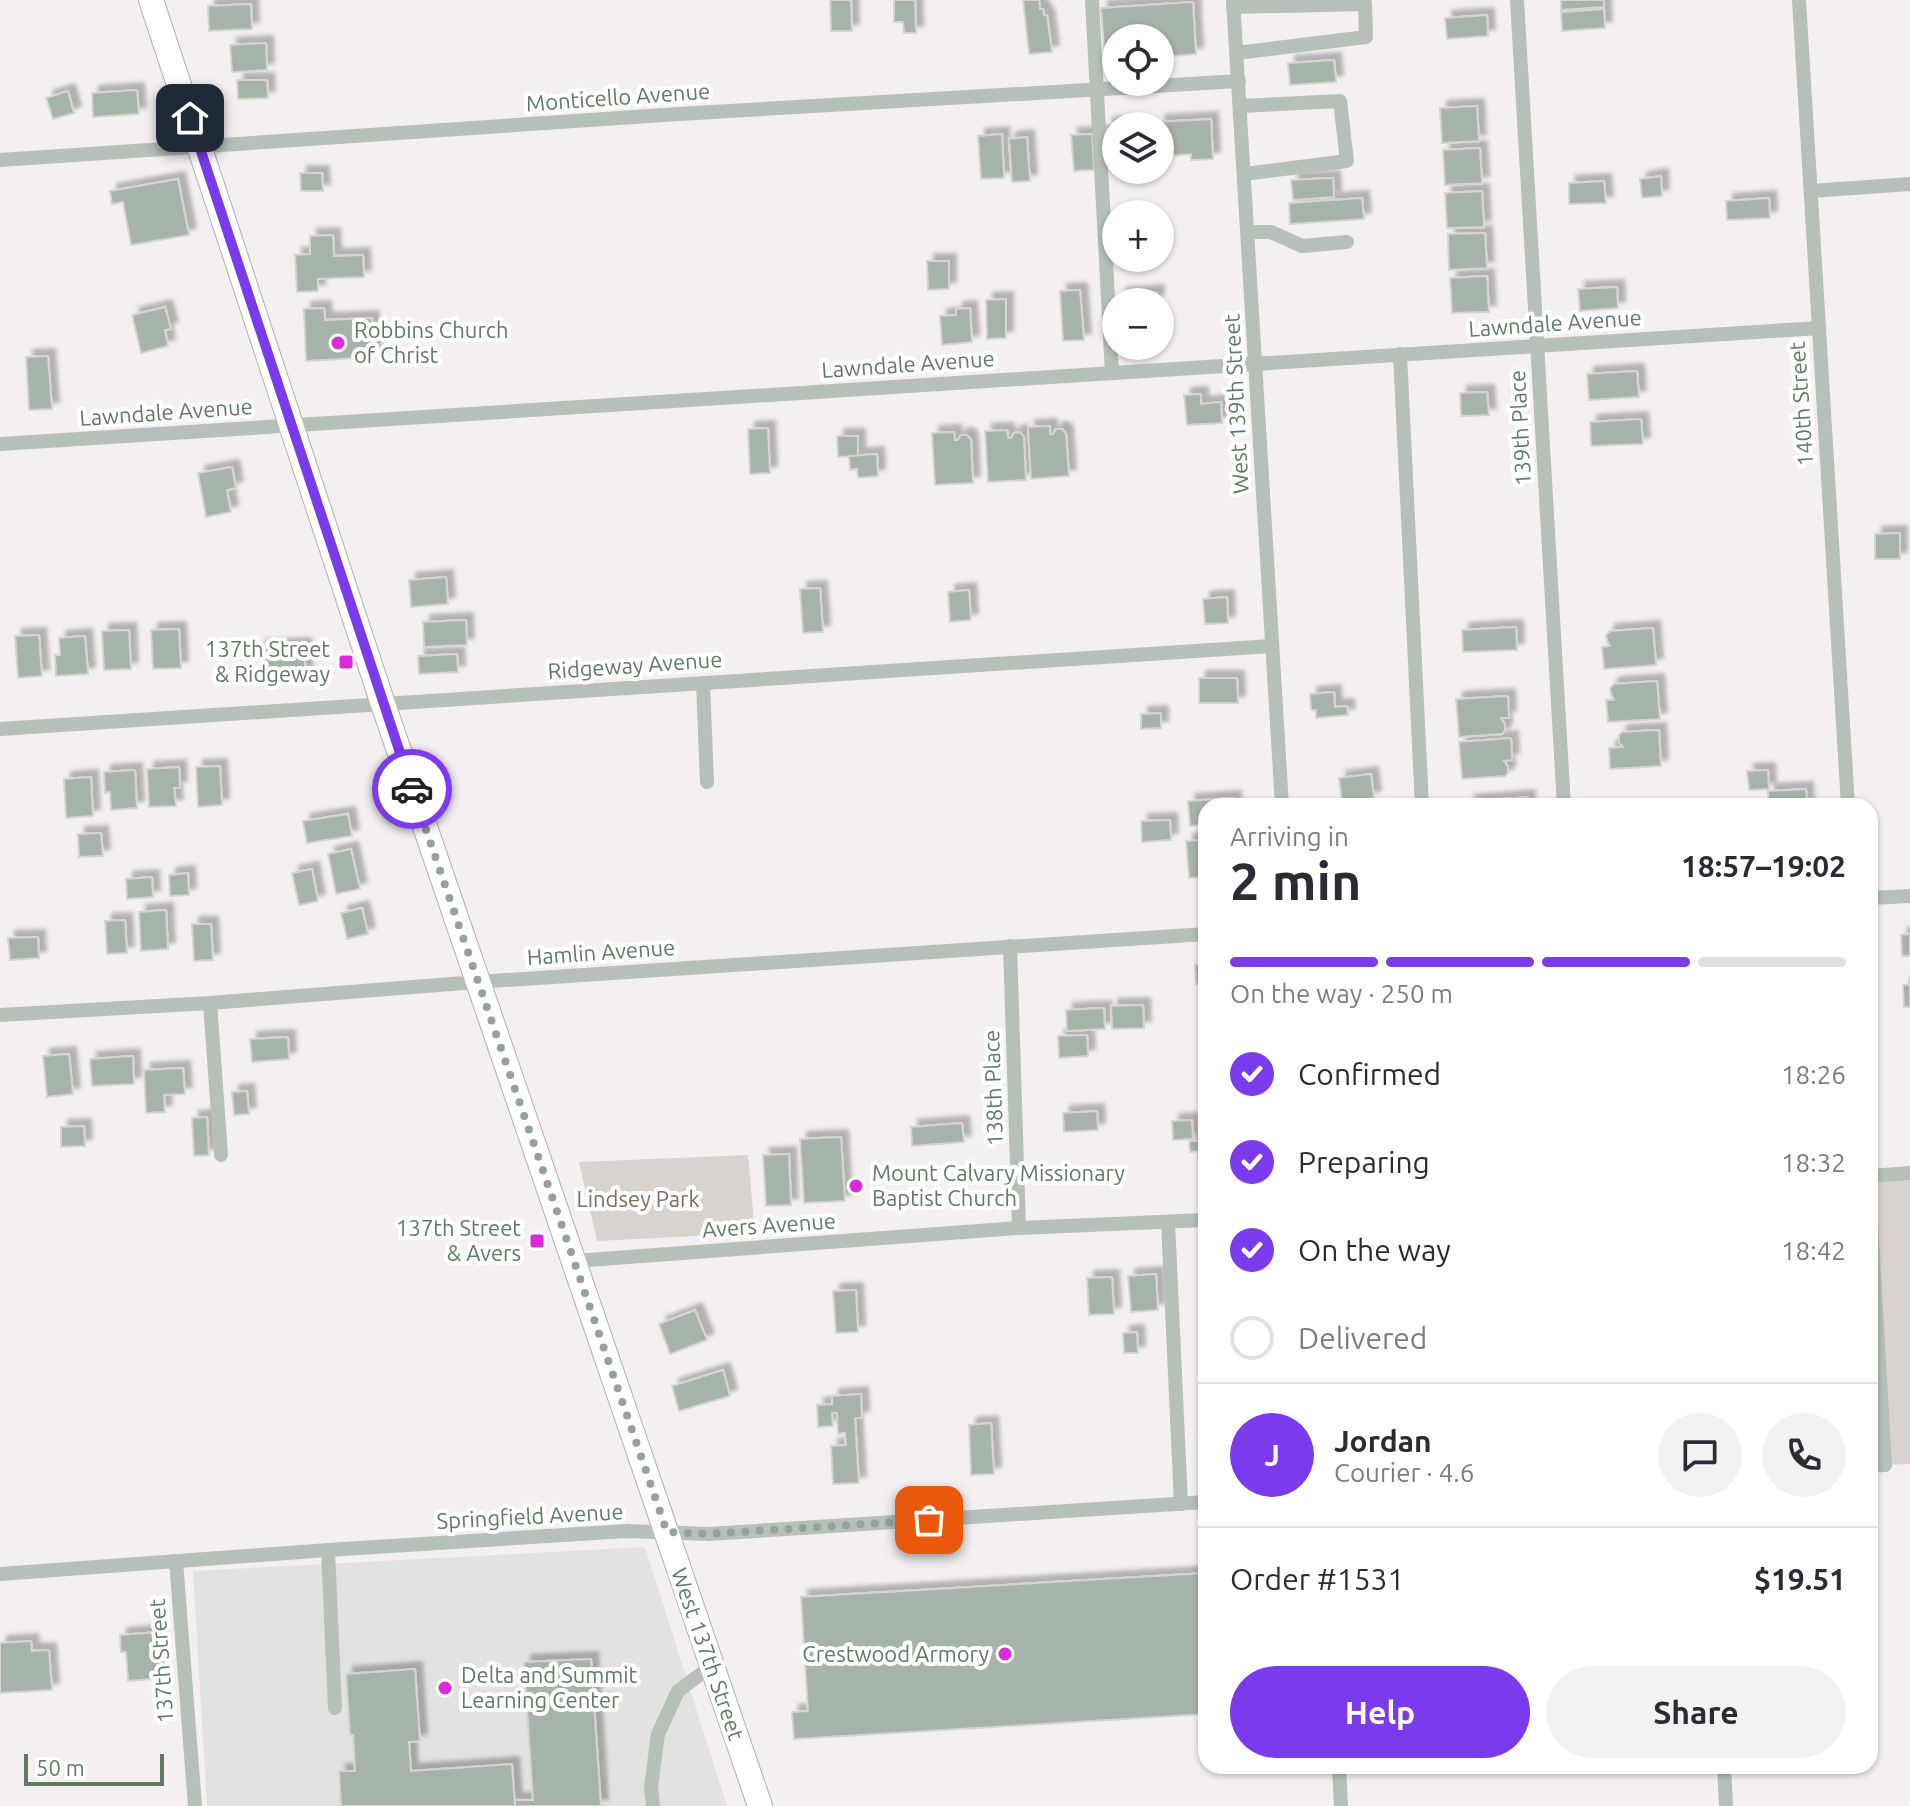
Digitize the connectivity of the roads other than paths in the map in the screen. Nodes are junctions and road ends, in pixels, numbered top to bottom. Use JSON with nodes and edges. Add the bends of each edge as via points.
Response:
{"nodes":[{"id":1,"x":151,"y":0,"type":"edge"},
{"id":2,"x":1092,"y":0,"type":"edge"},
{"id":3,"x":1517,"y":0,"type":"edge"},
{"id":4,"x":1799,"y":0,"type":"edge"},
{"id":5,"x":1233,"y":4,"type":"edge"},
{"id":6,"x":1237,"y":53,"type":"junction"},
{"id":7,"x":1239,"y":81,"type":"junction"},
{"id":8,"x":1097,"y":90,"type":"junction"},
{"id":9,"x":1240,"y":106,"type":"junction"},
{"id":10,"x":199,"y":147,"type":"junction"},
{"id":11,"x":0,"y":160,"type":"edge"},
{"id":12,"x":1244,"y":174,"type":"junction"},
{"id":13,"x":1910,"y":184,"type":"edge"},
{"id":14,"x":1811,"y":191,"type":"junction"},
{"id":15,"x":1248,"y":232,"type":"junction"},
{"id":16,"x":1347,"y":242,"type":"dead end"},
{"id":17,"x":1819,"y":328,"type":"junction"},
{"id":18,"x":1538,"y":346,"type":"junction"},
{"id":19,"x":1400,"y":354,"type":"junction"},
{"id":20,"x":1255,"y":364,"type":"junction"},
{"id":21,"x":1112,"y":373,"type":"junction"},
{"id":22,"x":293,"y":425,"type":"junction"},
{"id":23,"x":0,"y":444,"type":"edge"},
{"id":24,"x":1272,"y":646,"type":"junction"},
{"id":25,"x":703,"y":683,"type":"junction"},
{"id":26,"x":383,"y":704,"type":"junction"},
{"id":27,"x":0,"y":729,"type":"edge"},
{"id":28,"x":707,"y":782,"type":"dead end"},
{"id":29,"x":1282,"y":798,"type":"edge"},
{"id":30,"x":1422,"y":798,"type":"edge"},
{"id":31,"x":1564,"y":798,"type":"edge"},
{"id":32,"x":1848,"y":798,"type":"edge"},
{"id":33,"x":1910,"y":896,"type":"edge"},
{"id":34,"x":1878,"y":898,"type":"edge"},
{"id":35,"x":1198,"y":934,"type":"edge"},
{"id":36,"x":1010,"y":946,"type":"junction"},
{"id":37,"x":477,"y":982,"type":"junction"},
{"id":38,"x":210,"y":1003,"type":"junction"},
{"id":39,"x":0,"y":1015,"type":"edge"},
{"id":40,"x":221,"y":1155,"type":"dead end"},
{"id":41,"x":1910,"y":1173,"type":"edge"},
{"id":42,"x":1878,"y":1175,"type":"edge"},
{"id":43,"x":1198,"y":1220,"type":"edge"},
{"id":44,"x":1168,"y":1222,"type":"junction"},
{"id":45,"x":1019,"y":1228,"type":"junction"},
{"id":46,"x":574,"y":1261,"type":"junction"},
{"id":47,"x":1198,"y":1503,"type":"edge"},
{"id":48,"x":1181,"y":1504,"type":"junction"},
{"id":49,"x":667,"y":1532,"type":"junction"},
{"id":50,"x":328,"y":1550,"type":"junction"},
{"id":51,"x":176,"y":1561,"type":"junction"},
{"id":52,"x":0,"y":1574,"type":"edge"},
{"id":53,"x":713,"y":1665,"type":"junction"},
{"id":54,"x":335,"y":1708,"type":"dead end"},
{"id":55,"x":1339,"y":1774,"type":"edge"},
{"id":56,"x":1724,"y":1774,"type":"edge"},
{"id":57,"x":195,"y":1806,"type":"edge"},
{"id":58,"x":653,"y":1806,"type":"edge"},
{"id":59,"x":760,"y":1806,"type":"edge"},
{"id":60,"x":1341,"y":1806,"type":"edge"},
{"id":61,"x":1726,"y":1806,"type":"edge"}],
"edges":[{"from":1,"to":10,"type":"main road","name":"West 137th Street"},
{"from":2,"to":8,"type":"street"},
{"from":3,"to":18,"type":"street","name":"139th Place"},
{"from":4,"to":14,"type":"street","name":"140th Street"},
{"from":5,"to":6,"type":"street","name":"West 139th Street"},
{"from":5,"to":6,"type":"street","via":[[1365,4],[1366,37]]},
{"from":6,"to":7,"type":"street","name":"West 139th Street"},
{"from":7,"to":8,"type":"street","name":"Monticello Avenue"},
{"from":7,"to":9,"type":"street","name":"West 139th Street"},
{"from":8,"to":10,"type":"street","name":"Monticello Avenue"},
{"from":8,"to":21,"type":"street"},
{"from":9,"to":12,"type":"street","name":"West 139th Street"},
{"from":9,"to":12,"type":"street","via":[[1340,101],[1347,161]]},
{"from":10,"to":11,"type":"street","name":"Monticello Avenue"},
{"from":10,"to":22,"type":"main road","name":"West 137th Street"},
{"from":12,"to":15,"type":"street","name":"West 139th Street"},
{"from":13,"to":14,"type":"street"},
{"from":14,"to":17,"type":"street","name":"140th Street"},
{"from":15,"to":16,"type":"street","via":[[1271,232],[1302,246]]},
{"from":15,"to":20,"type":"street","name":"West 139th Street"},
{"from":17,"to":18,"type":"street","name":"Lawndale Avenue"},
{"from":17,"to":32,"type":"street","name":"140th Street"},
{"from":18,"to":19,"type":"street","name":"Lawndale Avenue"},
{"from":18,"to":31,"type":"street","name":"139th Place"},
{"from":19,"to":20,"type":"street","name":"Lawndale Avenue"},
{"from":19,"to":30,"type":"street"},
{"from":20,"to":21,"type":"street","name":"Lawndale Avenue"},
{"from":20,"to":24,"type":"street","name":"West 139th Street"},
{"from":21,"to":22,"type":"street","name":"Lawndale Avenue"},
{"from":22,"to":23,"type":"street","name":"Lawndale Avenue"},
{"from":22,"to":26,"type":"main road","name":"West 137th Street"},
{"from":24,"to":25,"type":"street","name":"Ridgeway Avenue"},
{"from":24,"to":29,"type":"street","name":"West 139th Street"},
{"from":25,"to":26,"type":"street","name":"Ridgeway Avenue"},
{"from":25,"to":28,"type":"street"},
{"from":26,"to":27,"type":"street","name":"Ridgeway Avenue"},
{"from":26,"to":37,"type":"main road","name":"West 137th Street"},
{"from":33,"to":34,"type":"street"},
{"from":35,"to":36,"type":"street","name":"Hamlin Avenue"},
{"from":36,"to":37,"type":"street","name":"Hamlin Avenue"},
{"from":36,"to":45,"type":"street","name":"138th Place"},
{"from":37,"to":38,"type":"street","name":"Hamlin Avenue"},
{"from":37,"to":46,"type":"main road","name":"West 137th Street"},
{"from":38,"to":39,"type":"street","name":"Hamlin Avenue"},
{"from":38,"to":40,"type":"street"},
{"from":41,"to":42,"type":"street"},
{"from":43,"to":44,"type":"street","name":"Avers Avenue"},
{"from":44,"to":45,"type":"street","name":"Avers Avenue"},
{"from":44,"to":48,"type":"street"},
{"from":45,"to":46,"type":"street","name":"Avers Avenue"},
{"from":46,"to":49,"type":"main road","name":"West 137th Street"},
{"from":47,"to":48,"type":"street","name":"Springfield Avenue"},
{"from":48,"to":49,"type":"street","name":"Springfield Avenue","via":[[709,1534]]},
{"from":49,"to":50,"type":"street","name":"Springfield Avenue"},
{"from":49,"to":53,"type":"main road","name":"West 137th Street"},
{"from":50,"to":51,"type":"street","name":"Springfield Avenue"},
{"from":50,"to":54,"type":"street"},
{"from":51,"to":52,"type":"street","name":"Springfield Avenue"},
{"from":51,"to":57,"type":"street","name":"137th Street"},
{"from":53,"to":58,"type":"street","via":[[678,1691],[658,1734]]},
{"from":53,"to":59,"type":"main road","name":"West 137th Street"},
{"from":55,"to":60,"type":"street"},
{"from":56,"to":61,"type":"street"}]}
